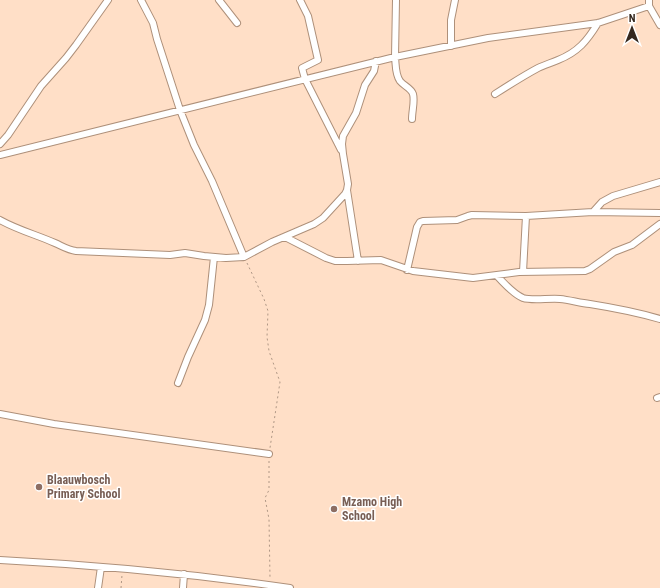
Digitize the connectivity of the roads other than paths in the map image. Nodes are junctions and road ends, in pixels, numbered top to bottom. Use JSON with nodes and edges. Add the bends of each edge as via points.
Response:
{"nodes":[{"id":1,"x":108,"y":0,"type":"edge"},
{"id":2,"x":141,"y":0,"type":"edge"},
{"id":3,"x":219,"y":0,"type":"edge"},
{"id":4,"x":300,"y":0,"type":"edge"},
{"id":5,"x":396,"y":0,"type":"edge"},
{"id":6,"x":454,"y":0,"type":"edge"},
{"id":7,"x":649,"y":3,"type":"edge"},
{"id":8,"x":237,"y":23,"type":"dead end"},
{"id":9,"x":598,"y":23,"type":"junction"},
{"id":10,"x":660,"y":25,"type":"edge"},
{"id":11,"x":451,"y":46,"type":"junction"},
{"id":12,"x":395,"y":57,"type":"junction"},
{"id":13,"x":376,"y":61,"type":"junction"},
{"id":14,"x":304,"y":79,"type":"junction"},
{"id":15,"x":495,"y":94,"type":"dead end"},
{"id":16,"x":180,"y":110,"type":"junction"},
{"id":17,"x":412,"y":119,"type":"dead end"},
{"id":18,"x":0,"y":144,"type":"edge"},
{"id":19,"x":343,"y":154,"type":"junction"},
{"id":20,"x":0,"y":155,"type":"edge"},
{"id":21,"x":660,"y":182,"type":"edge"},
{"id":22,"x":347,"y":190,"type":"junction"},
{"id":23,"x":593,"y":212,"type":"junction"},
{"id":24,"x":660,"y":212,"type":"edge"},
{"id":25,"x":526,"y":216,"type":"junction"},
{"id":26,"x":0,"y":220,"type":"edge"},
{"id":27,"x":660,"y":224,"type":"edge"},
{"id":28,"x":285,"y":237,"type":"junction"},
{"id":29,"x":214,"y":257,"type":"junction"},
{"id":30,"x":244,"y":257,"type":"junction"},
{"id":31,"x":358,"y":261,"type":"junction"},
{"id":32,"x":407,"y":270,"type":"junction"},
{"id":33,"x":523,"y":272,"type":"junction"},
{"id":34,"x":497,"y":276,"type":"junction"},
{"id":35,"x":660,"y":319,"type":"edge"},
{"id":36,"x":178,"y":383,"type":"dead end"},
{"id":37,"x":0,"y":414,"type":"edge"},
{"id":38,"x":268,"y":454,"type":"road end"},
{"id":39,"x":0,"y":560,"type":"edge"},
{"id":40,"x":101,"y":567,"type":"junction"},
{"id":41,"x":184,"y":574,"type":"junction"},
{"id":42,"x":98,"y":588,"type":"edge"},
{"id":43,"x":183,"y":588,"type":"edge"},
{"id":44,"x":290,"y":588,"type":"edge"}],
"edges":[{"from":1,"to":18,"type":"street","via":[[66,58],[40,86]]},
{"from":2,"to":16,"type":"street","via":[[153,23]]},
{"from":3,"to":8,"type":"street"},
{"from":4,"to":14,"type":"street","via":[[308,16],[318,60],[302,68]]},
{"from":5,"to":12,"type":"street"},
{"from":6,"to":11,"type":"street"},
{"from":7,"to":9,"type":"street"},
{"from":7,"to":10,"type":"street"},
{"from":9,"to":11,"type":"street","via":[[488,38]]},
{"from":9,"to":15,"type":"street","via":[[591,36],[573,53],[539,67]]},
{"from":11,"to":12,"type":"street"},
{"from":12,"to":13,"type":"street"},
{"from":12,"to":17,"type":"street","via":[[397,76],[413,94]]},
{"from":13,"to":14,"type":"street"},
{"from":13,"to":19,"type":"street","via":[[374,71],[364,85],[356,113],[344,132]]},
{"from":14,"to":16,"type":"street"},
{"from":14,"to":19,"type":"street"},
{"from":16,"to":20,"type":"street"},
{"from":16,"to":30,"type":"street"},
{"from":19,"to":22,"type":"street"},
{"from":21,"to":23,"type":"street","via":[[613,196],[602,202]]},
{"from":22,"to":28,"type":"street","via":[[343,198],[323,218]]},
{"from":22,"to":31,"type":"street"},
{"from":23,"to":24,"type":"street"},
{"from":23,"to":25,"type":"street"},
{"from":25,"to":32,"type":"street","via":[[472,215],[457,220],[420,222]]},
{"from":25,"to":33,"type":"street"},
{"from":26,"to":29,"type":"street","via":[[76,251],[170,255],[185,253]]},
{"from":27,"to":33,"type":"street","via":[[632,245],[614,252],[590,269]]},
{"from":28,"to":30,"type":"street"},
{"from":28,"to":31,"type":"street","via":[[329,260]]},
{"from":29,"to":30,"type":"street"},
{"from":29,"to":36,"type":"street","via":[[205,320]]},
{"from":31,"to":32,"type":"street","via":[[384,261]]},
{"from":32,"to":34,"type":"street","via":[[474,278]]},
{"from":33,"to":34,"type":"street"},
{"from":34,"to":35,"type":"street","via":[[523,298],[560,299],[618,308]]},
{"from":37,"to":38,"type":"street"},
{"from":39,"to":40,"type":"street"},
{"from":40,"to":41,"type":"street"},
{"from":40,"to":42,"type":"street"},
{"from":41,"to":43,"type":"street"},
{"from":41,"to":44,"type":"street"}]}
